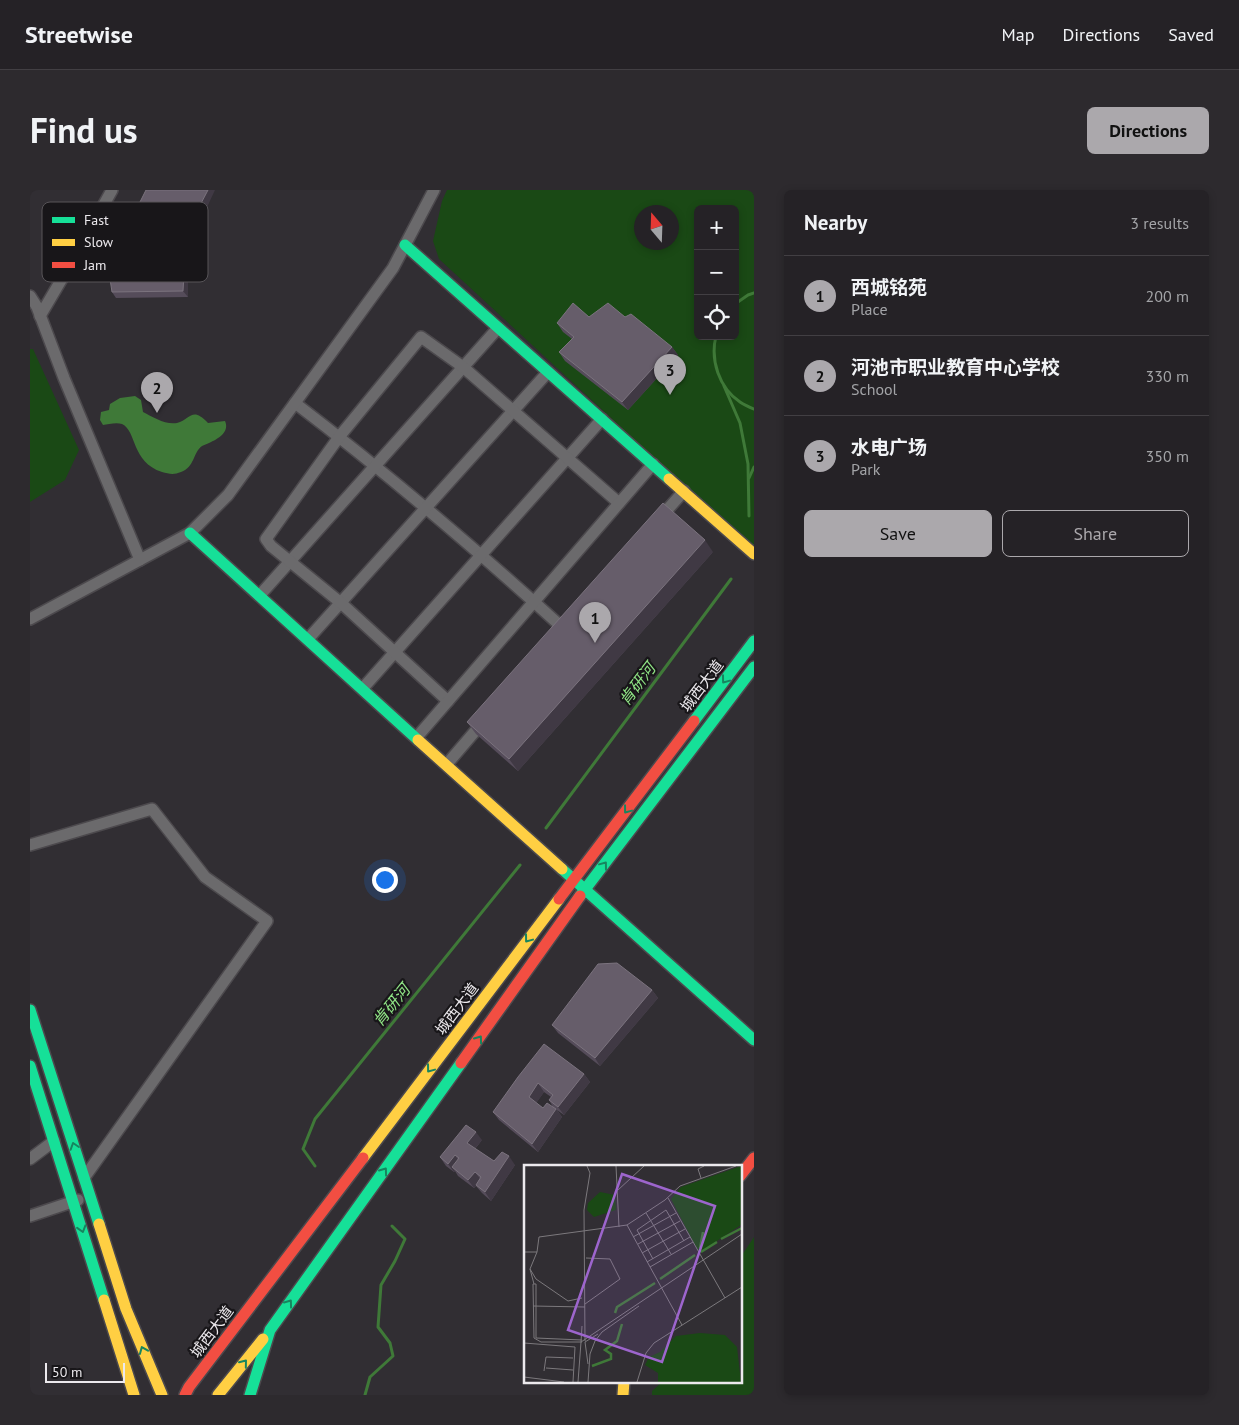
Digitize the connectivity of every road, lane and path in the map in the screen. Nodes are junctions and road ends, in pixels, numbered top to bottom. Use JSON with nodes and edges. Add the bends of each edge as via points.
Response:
{"nodes":[{"id":1,"x":112,"y":190,"type":"edge"},
{"id":2,"x":434,"y":190,"type":"edge"},
{"id":3,"x":105,"y":202,"type":"edge"},
{"id":4,"x":405,"y":246,"type":"junction"},
{"id":5,"x":61,"y":282,"type":"edge"},
{"id":6,"x":30,"y":296,"type":"edge"},
{"id":7,"x":40,"y":316,"type":"junction"},
{"id":8,"x":498,"y":328,"type":"junction"},
{"id":9,"x":463,"y":367,"type":"junction"},
{"id":10,"x":548,"y":372,"type":"junction"},
{"id":11,"x":295,"y":403,"type":"junction"},
{"id":12,"x":513,"y":411,"type":"junction"},
{"id":13,"x":602,"y":419,"type":"junction"},
{"id":14,"x":339,"y":437,"type":"junction"},
{"id":15,"x":567,"y":458,"type":"junction"},
{"id":16,"x":652,"y":464,"type":"junction"},
{"id":17,"x":375,"y":466,"type":"junction"},
{"id":18,"x":684,"y":492,"type":"junction"},
{"id":19,"x":619,"y":503,"type":"junction"},
{"id":20,"x":425,"y":509,"type":"junction"},
{"id":21,"x":652,"y":528,"type":"edge"},
{"id":22,"x":190,"y":532,"type":"junction"},
{"id":23,"x":482,"y":554,"type":"junction"},
{"id":24,"x":754,"y":554,"type":"edge"},
{"id":25,"x":140,"y":560,"type":"junction"},
{"id":26,"x":290,"y":561,"type":"junction"},
{"id":27,"x":260,"y":595,"type":"junction"},
{"id":28,"x":534,"y":601,"type":"junction"},
{"id":29,"x":341,"y":602,"type":"junction"},
{"id":30,"x":30,"y":619,"type":"edge"},
{"id":31,"x":564,"y":629,"type":"edge"},
{"id":32,"x":308,"y":639,"type":"junction"},
{"id":33,"x":754,"y":641,"type":"edge"},
{"id":34,"x":395,"y":652,"type":"junction"},
{"id":35,"x":754,"y":667,"type":"edge"},
{"id":36,"x":363,"y":688,"type":"junction"},
{"id":37,"x":448,"y":701,"type":"junction"},
{"id":38,"x":488,"y":716,"type":"edge"},
{"id":39,"x":417,"y":737,"type":"junction"},
{"id":40,"x":447,"y":764,"type":"junction"},
{"id":41,"x":30,"y":845,"type":"edge"},
{"id":42,"x":574,"y":879,"type":"junction"},
{"id":43,"x":585,"y":890,"type":"junction"},
{"id":44,"x":30,"y":1010,"type":"edge"},
{"id":45,"x":754,"y":1040,"type":"edge"},
{"id":46,"x":30,"y":1066,"type":"edge"},
{"id":47,"x":54,"y":1141,"type":"junction"},
{"id":48,"x":754,"y":1158,"type":"edge"},
{"id":49,"x":30,"y":1159,"type":"edge"},
{"id":50,"x":742,"y":1173,"type":"edge"},
{"id":51,"x":84,"y":1178,"type":"junction"},
{"id":52,"x":90,"y":1197,"type":"junction"},
{"id":53,"x":73,"y":1202,"type":"junction"},
{"id":54,"x":30,"y":1216,"type":"edge"},
{"id":55,"x":270,"y":1330,"type":"junction"},
{"id":56,"x":624,"y":1382,"type":"edge"},
{"id":57,"x":134,"y":1395,"type":"edge"},
{"id":58,"x":162,"y":1395,"type":"edge"},
{"id":59,"x":185,"y":1395,"type":"edge"},
{"id":60,"x":218,"y":1395,"type":"edge"},
{"id":61,"x":250,"y":1395,"type":"edge"},
{"id":62,"x":624,"y":1395,"type":"edge"}],
"edges":[{"from":1,"to":3,"type":"street"},
{"from":2,"to":4,"type":"street"},
{"from":4,"to":8,"type":"main road"},
{"from":4,"to":11,"type":"street","via":[[393,268]]},
{"from":5,"to":7,"type":"street"},
{"from":6,"to":7,"type":"street"},
{"from":7,"to":25,"type":"street"},
{"from":8,"to":9,"type":"street"},
{"from":8,"to":10,"type":"main road"},
{"from":9,"to":12,"type":"street"},
{"from":9,"to":14,"type":"street","via":[[420,337]]},
{"from":9,"to":17,"type":"street"},
{"from":10,"to":12,"type":"street"},
{"from":10,"to":13,"type":"main road"},
{"from":11,"to":14,"type":"street"},
{"from":11,"to":22,"type":"street","via":[[228,494]]},
{"from":12,"to":15,"type":"street"},
{"from":12,"to":20,"type":"street"},
{"from":13,"to":15,"type":"street"},
{"from":13,"to":16,"type":"main road"},
{"from":14,"to":17,"type":"street"},
{"from":14,"to":26,"type":"street","via":[[266,539]]},
{"from":15,"to":19,"type":"street"},
{"from":15,"to":23,"type":"street"},
{"from":16,"to":18,"type":"main road"},
{"from":16,"to":19,"type":"street"},
{"from":17,"to":20,"type":"street"},
{"from":17,"to":26,"type":"street"},
{"from":18,"to":21,"type":"street"},
{"from":18,"to":24,"type":"main road"},
{"from":19,"to":28,"type":"street"},
{"from":20,"to":23,"type":"street"},
{"from":20,"to":29,"type":"street"},
{"from":22,"to":25,"type":"street"},
{"from":22,"to":27,"type":"main road"},
{"from":23,"to":28,"type":"street"},
{"from":23,"to":34,"type":"street"},
{"from":25,"to":30,"type":"street"},
{"from":26,"to":27,"type":"street"},
{"from":26,"to":29,"type":"street"},
{"from":27,"to":32,"type":"main road"},
{"from":28,"to":31,"type":"street"},
{"from":28,"to":37,"type":"street"},
{"from":29,"to":32,"type":"street"},
{"from":29,"to":34,"type":"street"},
{"from":32,"to":36,"type":"main road"},
{"from":33,"to":42,"type":"main road","name":"城西大道","one_way":true},
{"from":34,"to":36,"type":"street"},
{"from":34,"to":37,"type":"street"},
{"from":43,"to":35,"type":"main road","name":"城西大道","one_way":true},
{"from":36,"to":39,"type":"main road"},
{"from":37,"to":39,"type":"street"},
{"from":38,"to":40,"type":"street"},
{"from":39,"to":40,"type":"main road"},
{"from":40,"to":42,"type":"main road"},
{"from":41,"to":51,"type":"street","via":[[152,809],[205,877],[267,921]]},
{"from":42,"to":43,"type":"main road"},
{"from":42,"to":59,"type":"main road","name":"城西大道","one_way":true},
{"from":43,"to":45,"type":"main road"},
{"from":55,"to":43,"type":"main road","name":"城西大道","one_way":true},
{"from":51,"to":44,"type":"main road","one_way":true},
{"from":46,"to":47,"type":"main road"},
{"from":47,"to":49,"type":"street"},
{"from":47,"to":53,"type":"main road"},
{"from":48,"to":50,"type":"main road"},
{"from":51,"to":52,"type":"main road"},
{"from":52,"to":53,"type":"street"},
{"from":58,"to":52,"type":"main road","one_way":true,"via":[[126,1309]]},
{"from":53,"to":54,"type":"street"},
{"from":53,"to":57,"type":"main road","one_way":true},
{"from":60,"to":55,"type":"main road","one_way":true},
{"from":55,"to":61,"type":"main road","name":"城西大道"},
{"from":56,"to":62,"type":"main road"}]}
